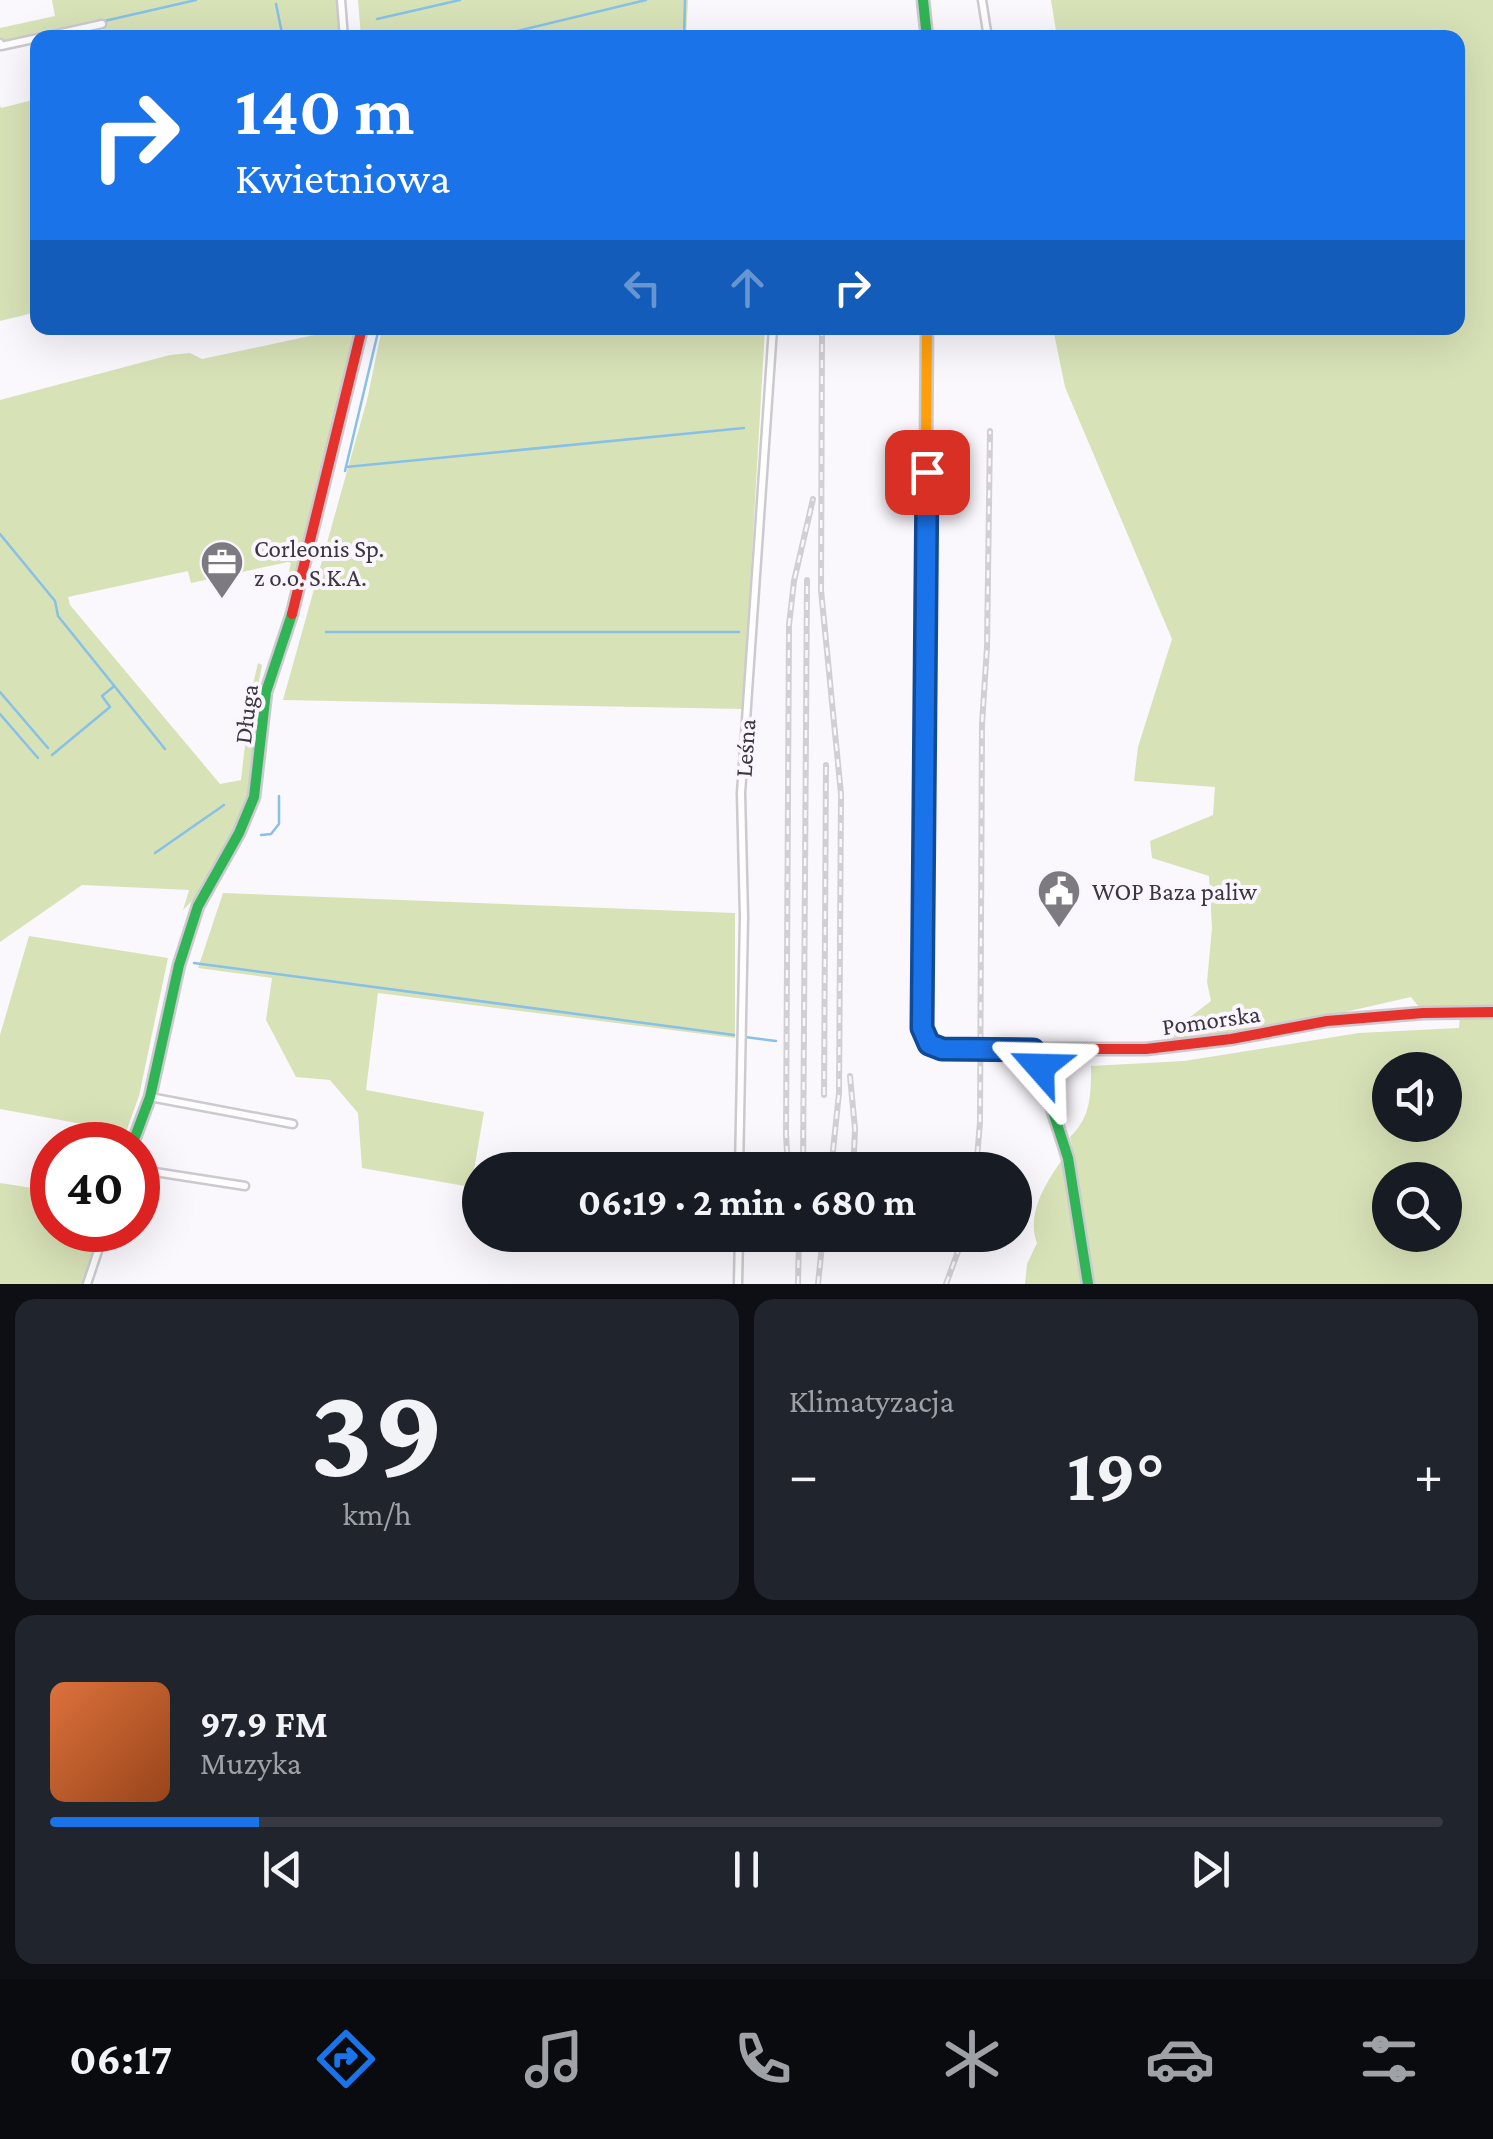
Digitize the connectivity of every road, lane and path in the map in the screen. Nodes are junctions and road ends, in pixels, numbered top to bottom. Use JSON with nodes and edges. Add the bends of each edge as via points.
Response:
{"nodes":[{"id":1,"x":341,"y":0,"type":"edge"},
{"id":2,"x":923,"y":0,"type":"edge"},
{"id":3,"x":982,"y":0,"type":"edge"},
{"id":4,"x":102,"y":24,"type":"dead end"},
{"id":5,"x":75,"y":30,"type":"edge"},
{"id":6,"x":343,"y":30,"type":"edge"},
{"id":7,"x":926,"y":30,"type":"edge"},
{"id":8,"x":987,"y":30,"type":"edge"},
{"id":9,"x":30,"y":40,"type":"edge"},
{"id":10,"x":0,"y":43,"type":"edge"},
{"id":11,"x":360,"y":335,"type":"edge"},
{"id":12,"x":774,"y":335,"type":"edge"},
{"id":13,"x":927,"y":335,"type":"edge"},
{"id":14,"x":1493,"y":1012,"type":"edge"},
{"id":15,"x":1033,"y":1050,"type":"junction"},
{"id":16,"x":150,"y":1097,"type":"junction"},
{"id":17,"x":141,"y":1122,"type":"edge"},
{"id":18,"x":293,"y":1124,"type":"dead end"},
{"id":19,"x":739,"y":1152,"type":"edge"},
{"id":20,"x":160,"y":1173,"type":"edge"},
{"id":21,"x":245,"y":1186,"type":"dead end"},
{"id":22,"x":98,"y":1252,"type":"edge"},
{"id":23,"x":739,"y":1252,"type":"edge"},
{"id":24,"x":87,"y":1284,"type":"edge"},
{"id":25,"x":738,"y":1284,"type":"edge"},
{"id":26,"x":1088,"y":1284,"type":"edge"}],
"edges":[{"from":1,"to":6,"type":"street"},
{"from":2,"to":7,"type":"street"},
{"from":3,"to":8,"type":"street"},
{"from":4,"to":5,"type":"street"},
{"from":9,"to":10,"type":"street"},
{"from":11,"to":16,"type":"street","name":"Długa","via":[[296,602],[266,692],[254,797],[198,906]]},
{"from":12,"to":19,"type":"street","name":"Leśna","via":[[742,793]]},
{"from":13,"to":15,"type":"street","name":"Pomorska","via":[[921,1024],[934,1046]]},
{"from":14,"to":15,"type":"street","name":"Pomorska","via":[[1326,1021],[1146,1048]]},
{"from":15,"to":26,"type":"street","via":[[1068,1158]]},
{"from":16,"to":17,"type":"street","name":"Długa"},
{"from":16,"to":18,"type":"street"},
{"from":20,"to":21,"type":"street"},
{"from":22,"to":24,"type":"street"},
{"from":23,"to":25,"type":"street"}]}
